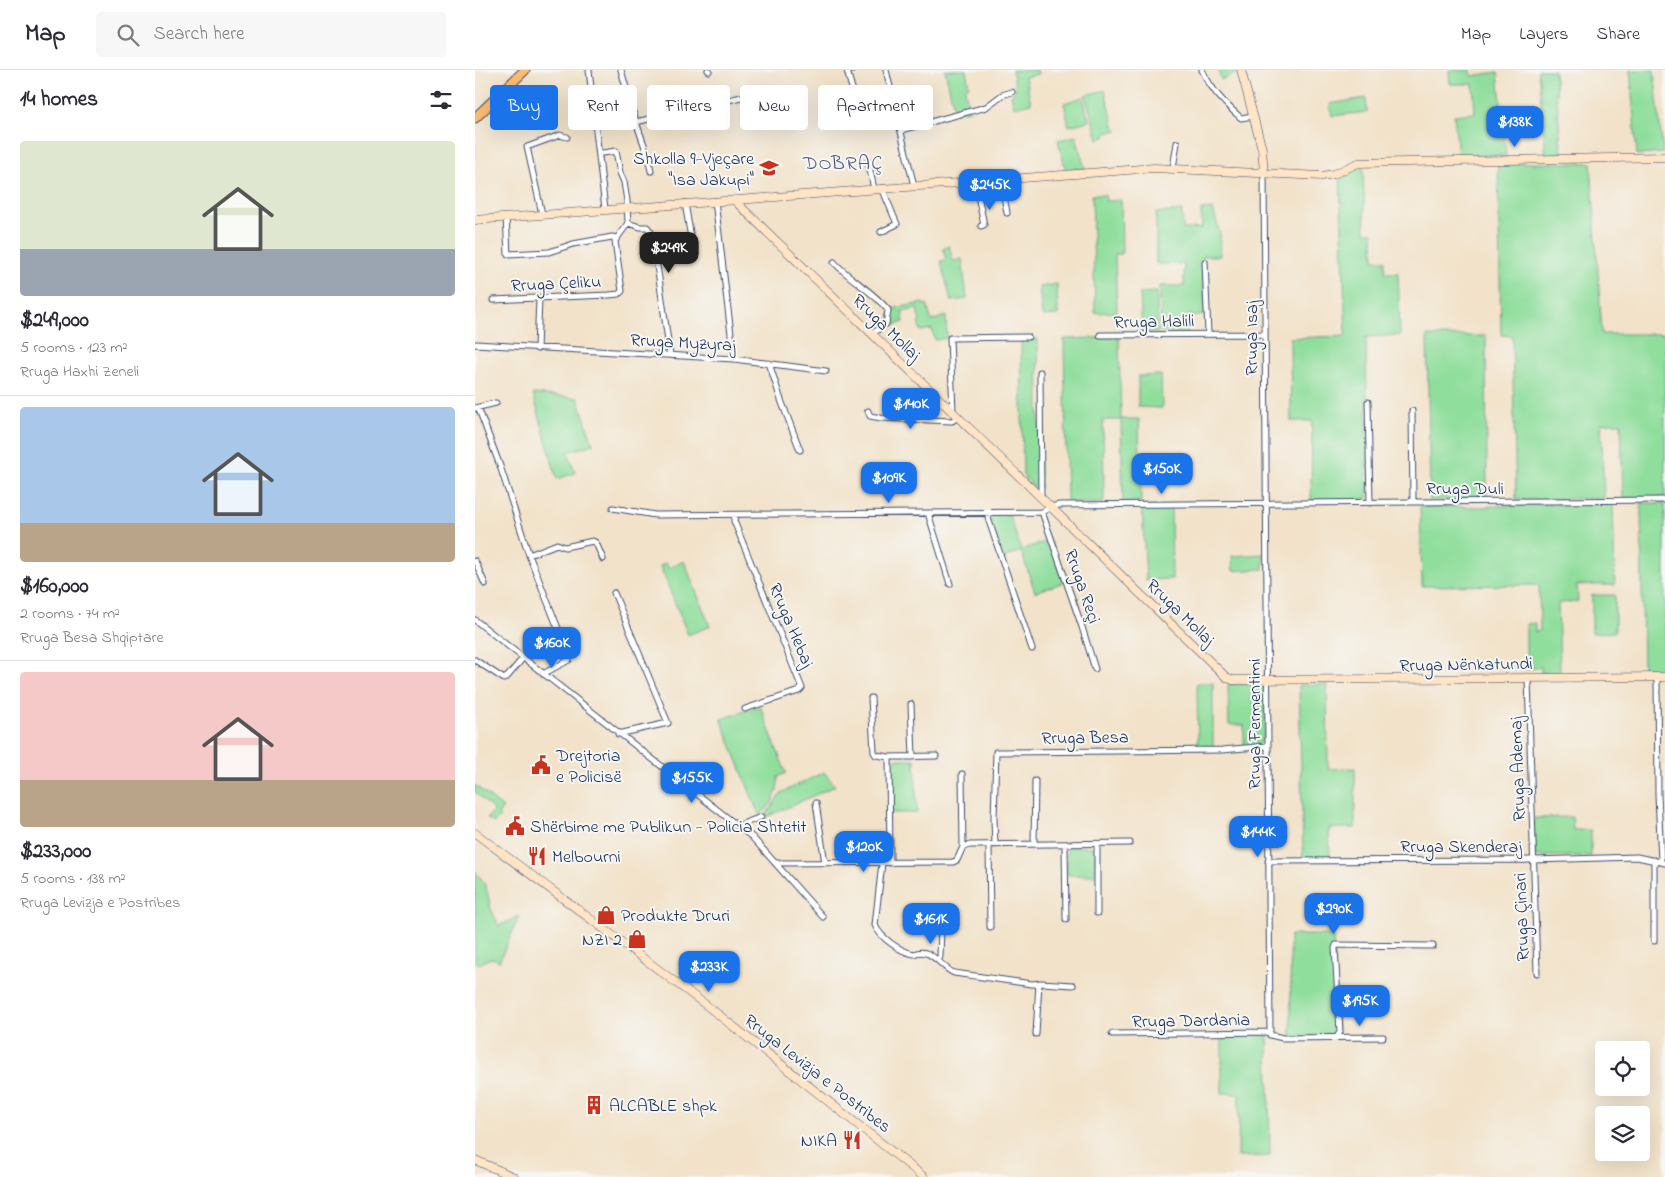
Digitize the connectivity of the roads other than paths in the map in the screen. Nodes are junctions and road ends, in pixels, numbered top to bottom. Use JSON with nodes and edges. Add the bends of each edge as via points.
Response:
{"nodes":[{"id":1,"x":525,"y":70,"type":"edge"},
{"id":2,"x":589,"y":70,"type":"edge"},
{"id":3,"x":621,"y":70,"type":"edge"},
{"id":4,"x":849,"y":70,"type":"edge"},
{"id":5,"x":887,"y":70,"type":"edge"},
{"id":6,"x":1202,"y":70,"type":"edge"},
{"id":7,"x":1241,"y":70,"type":"edge"},
{"id":8,"x":625,"y":85,"type":"edge"},
{"id":9,"x":853,"y":85,"type":"edge"},
{"id":10,"x":890,"y":85,"type":"edge"},
{"id":11,"x":1011,"y":92,"type":"dead end"},
{"id":12,"x":740,"y":97,"type":"edge"},
{"id":13,"x":476,"y":114,"type":"edge"},
{"id":14,"x":1253,"y":116,"type":"junction"},
{"id":15,"x":933,"y":121,"type":"edge"},
{"id":16,"x":637,"y":122,"type":"edge"},
{"id":17,"x":637,"y":127,"type":"edge"},
{"id":18,"x":901,"y":130,"type":"edge"},
{"id":19,"x":567,"y":137,"type":"dead end"},
{"id":20,"x":1177,"y":143,"type":"dead end"},
{"id":21,"x":603,"y":153,"type":"dead end"},
{"id":22,"x":1665,"y":157,"type":"edge"},
{"id":23,"x":868,"y":161,"type":"dead end"},
{"id":24,"x":1173,"y":168,"type":"junction"},
{"id":25,"x":651,"y":171,"type":"dead end"},
{"id":26,"x":1264,"y":172,"type":"junction"},
{"id":27,"x":1001,"y":179,"type":"junction"},
{"id":28,"x":975,"y":181,"type":"junction"},
{"id":29,"x":914,"y":186,"type":"junction"},
{"id":30,"x":882,"y":188,"type":"junction"},
{"id":31,"x":874,"y":189,"type":"junction"},
{"id":32,"x":734,"y":200,"type":"junction"},
{"id":33,"x":715,"y":201,"type":"junction"},
{"id":34,"x":685,"y":203,"type":"junction"},
{"id":35,"x":627,"y":208,"type":"junction"},
{"id":36,"x":605,"y":209,"type":"junction"},
{"id":37,"x":1007,"y":213,"type":"dead end"},
{"id":38,"x":542,"y":214,"type":"junction"},
{"id":39,"x":506,"y":217,"type":"junction"},
{"id":40,"x":475,"y":220,"type":"edge"},
{"id":41,"x":628,"y":223,"type":"junction"},
{"id":42,"x":981,"y":226,"type":"dead end"},
{"id":43,"x":881,"y":232,"type":"dead end"},
{"id":44,"x":616,"y":238,"type":"junction"},
{"id":45,"x":693,"y":250,"type":"dead end"},
{"id":46,"x":834,"y":262,"type":"dead end"},
{"id":47,"x":1205,"y":262,"type":"dead end"},
{"id":48,"x":539,"y":299,"type":"junction"},
{"id":49,"x":493,"y":300,"type":"dead end"},
{"id":50,"x":872,"y":334,"type":"junction"},
{"id":51,"x":1208,"y":334,"type":"junction"},
{"id":52,"x":1264,"y":334,"type":"junction"},
{"id":53,"x":1100,"y":336,"type":"dead end"},
{"id":54,"x":1028,"y":337,"type":"dead end"},
{"id":55,"x":475,"y":344,"type":"edge"},
{"id":56,"x":537,"y":349,"type":"junction"},
{"id":57,"x":670,"y":355,"type":"junction"},
{"id":58,"x":734,"y":359,"type":"junction"},
{"id":59,"x":769,"y":362,"type":"junction"},
{"id":60,"x":826,"y":371,"type":"dead end"},
{"id":61,"x":1040,"y":372,"type":"dead end"},
{"id":62,"x":1368,"y":402,"type":"dead end"},
{"id":63,"x":496,"y":403,"type":"dead end"},
{"id":64,"x":476,"y":408,"type":"edge"},
{"id":65,"x":868,"y":411,"type":"dead end"},
{"id":66,"x":1412,"y":411,"type":"dead end"},
{"id":67,"x":956,"y":415,"type":"junction"},
{"id":68,"x":800,"y":450,"type":"dead end"},
{"id":69,"x":1041,"y":497,"type":"junction"},
{"id":70,"x":1665,"y":500,"type":"edge"},
{"id":71,"x":1413,"y":502,"type":"junction"},
{"id":72,"x":1370,"y":503,"type":"junction"},
{"id":73,"x":1266,"y":504,"type":"junction"},
{"id":74,"x":1051,"y":507,"type":"junction"},
{"id":75,"x":613,"y":508,"type":"dead end"},
{"id":76,"x":1042,"y":512,"type":"junction"},
{"id":77,"x":928,"y":513,"type":"junction"},
{"id":78,"x":988,"y":513,"type":"junction"},
{"id":79,"x":735,"y":516,"type":"junction"},
{"id":80,"x":529,"y":555,"type":"junction"},
{"id":81,"x":603,"y":559,"type":"dead end"},
{"id":82,"x":475,"y":561,"type":"edge"},
{"id":83,"x":485,"y":584,"type":"dead end"},
{"id":84,"x":951,"y":584,"type":"dead end"},
{"id":85,"x":614,"y":594,"type":"dead end"},
{"id":86,"x":475,"y":620,"type":"edge"},
{"id":87,"x":1032,"y":649,"type":"dead end"},
{"id":88,"x":523,"y":658,"type":"junction"},
{"id":89,"x":475,"y":660,"type":"edge"},
{"id":90,"x":1095,"y":669,"type":"dead end"},
{"id":91,"x":543,"y":674,"type":"junction"},
{"id":92,"x":1661,"y":677,"type":"edge"},
{"id":93,"x":1528,"y":678,"type":"junction"},
{"id":94,"x":1267,"y":681,"type":"junction"},
{"id":95,"x":871,"y":698,"type":"dead end"},
{"id":96,"x":911,"y":704,"type":"dead end"},
{"id":97,"x":745,"y":709,"type":"dead end"},
{"id":98,"x":618,"y":734,"type":"junction"},
{"id":99,"x":1268,"y":746,"type":"junction"},
{"id":100,"x":889,"y":756,"type":"junction"},
{"id":101,"x":913,"y":756,"type":"junction"},
{"id":102,"x":936,"y":756,"type":"dead end"},
{"id":103,"x":962,"y":774,"type":"dead end"},
{"id":104,"x":1035,"y":781,"type":"dead end"},
{"id":105,"x":816,"y":803,"type":"dead end"},
{"id":106,"x":761,"y":817,"type":"dead end"},
{"id":107,"x":737,"y":826,"type":"junction"},
{"id":108,"x":475,"y":833,"type":"edge"},
{"id":109,"x":1130,"y":843,"type":"dead end"},
{"id":110,"x":1034,"y":844,"type":"junction"},
{"id":111,"x":1065,"y":844,"type":"junction"},
{"id":112,"x":1097,"y":844,"type":"junction"},
{"id":113,"x":989,"y":845,"type":"junction"},
{"id":114,"x":995,"y":845,"type":"junction"},
{"id":115,"x":963,"y":848,"type":"junction"},
{"id":116,"x":1533,"y":860,"type":"junction"},
{"id":117,"x":1654,"y":860,"type":"junction"},
{"id":118,"x":1268,"y":861,"type":"junction"},
{"id":119,"x":1663,"y":862,"type":"edge"},
{"id":120,"x":775,"y":863,"type":"junction"},
{"id":121,"x":825,"y":863,"type":"junction"},
{"id":122,"x":882,"y":863,"type":"junction"},
{"id":123,"x":890,"y":863,"type":"junction"},
{"id":124,"x":1097,"y":913,"type":"dead end"},
{"id":125,"x":823,"y":917,"type":"dead end"},
{"id":126,"x":1066,"y":920,"type":"dead end"},
{"id":127,"x":990,"y":927,"type":"dead end"},
{"id":128,"x":941,"y":928,"type":"dead end"},
{"id":129,"x":1654,"y":941,"type":"dead end"},
{"id":130,"x":1433,"y":946,"type":"dead end"},
{"id":131,"x":938,"y":960,"type":"junction"},
{"id":132,"x":1537,"y":973,"type":"dead end"},
{"id":133,"x":1039,"y":983,"type":"junction"},
{"id":134,"x":1073,"y":985,"type":"dead end"},
{"id":135,"x":1036,"y":1034,"type":"dead end"},
{"id":136,"x":1112,"y":1034,"type":"dead end"},
{"id":137,"x":1270,"y":1034,"type":"junction"},
{"id":138,"x":1383,"y":1037,"type":"dead end"},
{"id":139,"x":1337,"y":1038,"type":"junction"},
{"id":140,"x":475,"y":1160,"type":"edge"},
{"id":141,"x":514,"y":1177,"type":"edge"},
{"id":142,"x":925,"y":1177,"type":"edge"}],
"edges":[{"from":1,"to":13,"type":"main road"},
{"from":2,"to":36,"type":"street"},
{"from":3,"to":8,"type":"street"},
{"from":4,"to":9,"type":"street"},
{"from":5,"to":10,"type":"street"},
{"from":6,"to":14,"type":"street","via":[[1215,93],[1241,118]]},
{"from":7,"to":14,"type":"street"},
{"from":11,"to":15,"type":"street","via":[[986,107]]},
{"from":12,"to":16,"type":"street"},
{"from":14,"to":26,"type":"street"},
{"from":17,"to":25,"type":"street"},
{"from":18,"to":29,"type":"street"},
{"from":19,"to":38,"type":"street","via":[[560,135],[527,147]]},
{"from":20,"to":24,"type":"street"},
{"from":21,"to":35,"type":"street","via":[[616,151]]},
{"from":22,"to":26,"type":"street","via":[[1358,163],[1328,175]]},
{"from":23,"to":31,"type":"street"},
{"from":24,"to":26,"type":"street"},
{"from":24,"to":27,"type":"street"},
{"from":26,"to":52,"type":"street","name":"Rruga Isaj"},
{"from":27,"to":28,"type":"street"},
{"from":27,"to":37,"type":"street"},
{"from":28,"to":29,"type":"street"},
{"from":28,"to":42,"type":"street","via":[[984,225]]},
{"from":29,"to":30,"type":"street"},
{"from":30,"to":31,"type":"street"},
{"from":30,"to":43,"type":"street","via":[[897,224]]},
{"from":31,"to":32,"type":"street"},
{"from":32,"to":33,"type":"street"},
{"from":32,"to":50,"type":"street","name":"Rruga Mollaj"},
{"from":33,"to":34,"type":"street"},
{"from":33,"to":58,"type":"street"},
{"from":34,"to":35,"type":"street"},
{"from":34,"to":45,"type":"street"},
{"from":35,"to":36,"type":"street"},
{"from":35,"to":41,"type":"street"},
{"from":36,"to":38,"type":"street"},
{"from":38,"to":39,"type":"street"},
{"from":39,"to":40,"type":"street"},
{"from":39,"to":44,"type":"street","via":[[508,254],[549,252],[573,244]]},
{"from":41,"to":44,"type":"street"},
{"from":41,"to":57,"type":"street","via":[[647,227],[651,232]]},
{"from":44,"to":48,"type":"street","name":"Rruga Çeliku","via":[[622,286],[619,294]]},
{"from":46,"to":50,"type":"street","via":[[888,310],[886,324]]},
{"from":47,"to":51,"type":"street","name":"Rruga Halili"},
{"from":48,"to":49,"type":"street","name":"Rruga Çeliku"},
{"from":48,"to":56,"type":"street"},
{"from":50,"to":67,"type":"street","name":"Rruga Mollaj"},
{"from":51,"to":52,"type":"street","name":"Rruga Halili"},
{"from":51,"to":53,"type":"street","name":"Rruga Halili"},
{"from":52,"to":73,"type":"street","name":"Rruga Isaj"},
{"from":54,"to":67,"type":"street","via":[[950,338]]},
{"from":55,"to":56,"type":"street","name":"Rruga Myzyraj"},
{"from":56,"to":57,"type":"street","name":"Rruga Myzyraj"},
{"from":57,"to":58,"type":"street","name":"Rruga Myzyraj"},
{"from":58,"to":59,"type":"street","name":"Rruga Myzyraj"},
{"from":59,"to":60,"type":"street","name":"Rruga Myzyraj"},
{"from":59,"to":68,"type":"street"},
{"from":61,"to":69,"type":"street"},
{"from":62,"to":72,"type":"street"},
{"from":63,"to":64,"type":"street"},
{"from":64,"to":80,"type":"street","via":[[500,466]]},
{"from":65,"to":67,"type":"street","via":[[870,416],[879,418],[952,421]]},
{"from":66,"to":71,"type":"street"},
{"from":67,"to":69,"type":"street","name":"Rruga Mollaj"},
{"from":69,"to":74,"type":"street","name":"Rruga Mollaj"},
{"from":70,"to":71,"type":"street","name":"Rruga Duli"},
{"from":71,"to":72,"type":"street","name":"Rruga Duli"},
{"from":72,"to":73,"type":"street","name":"Rruga Duli"},
{"from":73,"to":74,"type":"street","name":"Rruga Duli"},
{"from":73,"to":94,"type":"street","name":"Rruga Fermentimi"},
{"from":74,"to":76,"type":"street"},
{"from":74,"to":94,"type":"street","name":"Rruga Mollaj","via":[[1226,677]]},
{"from":75,"to":79,"type":"street","via":[[655,515]]},
{"from":76,"to":78,"type":"street"},
{"from":76,"to":90,"type":"street","name":"Rruga Reçi"},
{"from":77,"to":78,"type":"street"},
{"from":77,"to":79,"type":"street"},
{"from":77,"to":84,"type":"street"},
{"from":78,"to":87,"type":"street"},
{"from":79,"to":97,"type":"street","name":"Rruga Hebaj","via":[[736,526],[803,688]]},
{"from":80,"to":81,"type":"street","via":[[557,544],[565,547],[593,541]]},
{"from":80,"to":91,"type":"street","via":[[570,658]]},
{"from":82,"to":83,"type":"street"},
{"from":85,"to":98,"type":"street","via":[[668,723]]},
{"from":86,"to":88,"type":"street"},
{"from":88,"to":89,"type":"street","via":[[504,679]]},
{"from":88,"to":91,"type":"street"},
{"from":91,"to":98,"type":"street"},
{"from":92,"to":93,"type":"street","name":"Rruga Nënkatundi"},
{"from":92,"to":119,"type":"street","via":[[1658,797]]},
{"from":93,"to":94,"type":"street","name":"Rruga Nënkatundi"},
{"from":93,"to":116,"type":"street","name":"Rruga Ademaj"},
{"from":94,"to":99,"type":"street","name":"Rruga Fermentimi"},
{"from":95,"to":100,"type":"street","via":[[874,752]]},
{"from":96,"to":101,"type":"street"},
{"from":98,"to":107,"type":"street"},
{"from":99,"to":114,"type":"street","name":"Rruga Besa","via":[[1222,750],[996,752]]},
{"from":99,"to":118,"type":"street","name":"Rruga Fermentimi"},
{"from":100,"to":101,"type":"street"},
{"from":100,"to":123,"type":"street"},
{"from":101,"to":102,"type":"street"},
{"from":103,"to":115,"type":"street"},
{"from":104,"to":110,"type":"street"},
{"from":105,"to":121,"type":"street"},
{"from":106,"to":107,"type":"street"},
{"from":107,"to":120,"type":"street","via":[[752,837]]},
{"from":108,"to":142,"type":"street","name":"Rruga Levizja e Postribes","via":[[710,1008]]},
{"from":109,"to":112,"type":"street"},
{"from":110,"to":111,"type":"street"},
{"from":110,"to":114,"type":"street"},
{"from":111,"to":112,"type":"street"},
{"from":111,"to":126,"type":"street"},
{"from":112,"to":124,"type":"street"},
{"from":113,"to":114,"type":"street"},
{"from":113,"to":115,"type":"street"},
{"from":113,"to":127,"type":"street"},
{"from":115,"to":123,"type":"street","via":[[953,862]]},
{"from":116,"to":117,"type":"street","name":"Rruga Skenderaj","via":[[1637,857]]},
{"from":116,"to":118,"type":"street","name":"Rruga Skenderaj"},
{"from":116,"to":132,"type":"street","name":"Rruga Çinari"},
{"from":117,"to":119,"type":"street","name":"Rruga Skenderaj"},
{"from":117,"to":129,"type":"street"},
{"from":118,"to":137,"type":"street","name":"Rruga Fermentimi"},
{"from":120,"to":121,"type":"street"},
{"from":120,"to":125,"type":"street"},
{"from":121,"to":122,"type":"street"},
{"from":122,"to":123,"type":"street"},
{"from":122,"to":131,"type":"street","via":[[875,919],[877,929],[905,952],[923,953]]},
{"from":128,"to":131,"type":"street"},
{"from":130,"to":139,"type":"street","via":[[1336,945],[1340,1032]]},
{"from":131,"to":133,"type":"street","via":[[954,973]]},
{"from":133,"to":134,"type":"street"},
{"from":133,"to":135,"type":"street"},
{"from":136,"to":137,"type":"street","name":"Rruga Dardania"},
{"from":137,"to":139,"type":"street","name":"Rruga Dardania","via":[[1283,1038]]},
{"from":138,"to":139,"type":"street","name":"Rruga Dardania"},
{"from":140,"to":141,"type":"street"}]}
